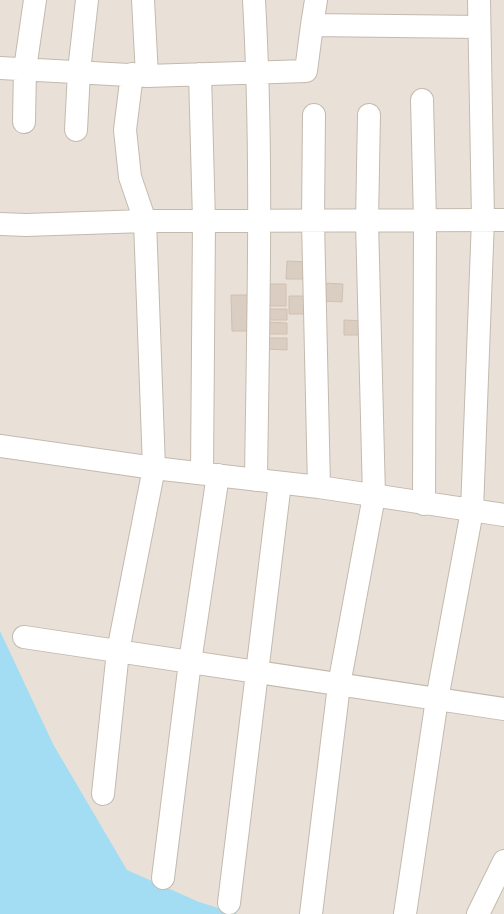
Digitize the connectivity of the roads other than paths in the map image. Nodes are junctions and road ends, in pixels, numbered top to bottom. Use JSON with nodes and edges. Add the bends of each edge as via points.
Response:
{"nodes":[{"id":1,"x":35,"y":0,"type":"edge"},
{"id":2,"x":87,"y":0,"type":"edge"},
{"id":3,"x":143,"y":0,"type":"edge"},
{"id":4,"x":254,"y":0,"type":"edge"},
{"id":5,"x":316,"y":0,"type":"edge"},
{"id":6,"x":479,"y":0,"type":"edge"},
{"id":7,"x":312,"y":26,"type":"junction"},
{"id":8,"x":479,"y":27,"type":"junction"},
{"id":9,"x":0,"y":68,"type":"edge"},
{"id":10,"x":25,"y":70,"type":"junction"},
{"id":11,"x":79,"y":71,"type":"junction"},
{"id":12,"x":258,"y":72,"type":"junction"},
{"id":13,"x":200,"y":74,"type":"junction"},
{"id":14,"x":140,"y":75,"type":"junction"},
{"id":15,"x":422,"y":100,"type":"dead end"},
{"id":16,"x":368,"y":115,"type":"dead end"},
{"id":17,"x":314,"y":116,"type":"dead end"},
{"id":18,"x":24,"y":122,"type":"dead end"},
{"id":19,"x":76,"y":130,"type":"dead end"},
{"id":20,"x":425,"y":220,"type":"junction"},
{"id":21,"x":494,"y":220,"type":"edge"},
{"id":22,"x":145,"y":221,"type":"junction"},
{"id":23,"x":204,"y":221,"type":"junction"},
{"id":24,"x":259,"y":221,"type":"junction"},
{"id":25,"x":313,"y":221,"type":"junction"},
{"id":26,"x":367,"y":221,"type":"junction"},
{"id":27,"x":0,"y":224,"type":"edge"},
{"id":28,"x":0,"y":446,"type":"edge"},
{"id":29,"x":154,"y":468,"type":"junction"},
{"id":30,"x":210,"y":474,"type":"junction"},
{"id":31,"x":256,"y":480,"type":"junction"},
{"id":32,"x":280,"y":483,"type":"junction"},
{"id":33,"x":319,"y":488,"type":"junction"},
{"id":34,"x":374,"y":496,"type":"junction"},
{"id":35,"x":424,"y":504,"type":"junction"},
{"id":36,"x":472,"y":511,"type":"junction"},
{"id":37,"x":504,"y":515,"type":"edge"},
{"id":38,"x":24,"y":637,"type":"dead end"},
{"id":39,"x":118,"y":651,"type":"junction"},
{"id":40,"x":190,"y":662,"type":"junction"},
{"id":41,"x":259,"y":672,"type":"junction"},
{"id":42,"x":339,"y":684,"type":"junction"},
{"id":43,"x":437,"y":699,"type":"junction"},
{"id":44,"x":504,"y":710,"type":"edge"},
{"id":45,"x":103,"y":794,"type":"dead end"},
{"id":46,"x":504,"y":861,"type":"edge"},
{"id":47,"x":163,"y":878,"type":"dead end"},
{"id":48,"x":229,"y":903,"type":"dead end"},
{"id":49,"x":311,"y":914,"type":"edge"},
{"id":50,"x":405,"y":914,"type":"edge"},
{"id":51,"x":478,"y":914,"type":"edge"}],
"edges":[{"from":1,"to":10,"type":"street"},
{"from":2,"to":11,"type":"street"},
{"from":3,"to":14,"type":"street"},
{"from":4,"to":12,"type":"street"},
{"from":5,"to":7,"type":"street"},
{"from":6,"to":8,"type":"street"},
{"from":7,"to":8,"type":"street"},
{"from":7,"to":12,"type":"street","via":[[306,71]]},
{"from":8,"to":21,"type":"street"},
{"from":9,"to":10,"type":"street"},
{"from":10,"to":11,"type":"street"},
{"from":10,"to":18,"type":"street"},
{"from":11,"to":14,"type":"street"},
{"from":11,"to":19,"type":"street"},
{"from":12,"to":13,"type":"street"},
{"from":12,"to":24,"type":"street"},
{"from":13,"to":14,"type":"street"},
{"from":13,"to":23,"type":"street"},
{"from":14,"to":22,"type":"street","via":[[125,130],[130,177]]},
{"from":15,"to":20,"type":"street"},
{"from":16,"to":26,"type":"street"},
{"from":17,"to":25,"type":"street"},
{"from":20,"to":21,"type":"street"},
{"from":20,"to":26,"type":"street"},
{"from":20,"to":35,"type":"street"},
{"from":21,"to":36,"type":"street"},
{"from":22,"to":23,"type":"street"},
{"from":22,"to":27,"type":"street"},
{"from":22,"to":29,"type":"street"},
{"from":23,"to":24,"type":"street"},
{"from":23,"to":30,"type":"street"},
{"from":24,"to":25,"type":"street"},
{"from":24,"to":31,"type":"street"},
{"from":25,"to":26,"type":"street"},
{"from":25,"to":33,"type":"street"},
{"from":26,"to":34,"type":"street"},
{"from":28,"to":29,"type":"street"},
{"from":29,"to":30,"type":"street"},
{"from":29,"to":39,"type":"street"},
{"from":30,"to":31,"type":"street"},
{"from":30,"to":40,"type":"street"},
{"from":31,"to":32,"type":"street"},
{"from":32,"to":33,"type":"street"},
{"from":32,"to":41,"type":"street"},
{"from":33,"to":34,"type":"street"},
{"from":34,"to":35,"type":"street"},
{"from":34,"to":42,"type":"street"},
{"from":35,"to":36,"type":"street"},
{"from":36,"to":37,"type":"street"},
{"from":36,"to":43,"type":"street"},
{"from":38,"to":39,"type":"street"},
{"from":39,"to":40,"type":"street"},
{"from":39,"to":45,"type":"street"},
{"from":40,"to":41,"type":"street"},
{"from":40,"to":47,"type":"street"},
{"from":41,"to":42,"type":"street"},
{"from":41,"to":48,"type":"street"},
{"from":42,"to":43,"type":"street"},
{"from":42,"to":49,"type":"street"},
{"from":43,"to":44,"type":"street"},
{"from":43,"to":50,"type":"street"},
{"from":46,"to":51,"type":"street"}]}
